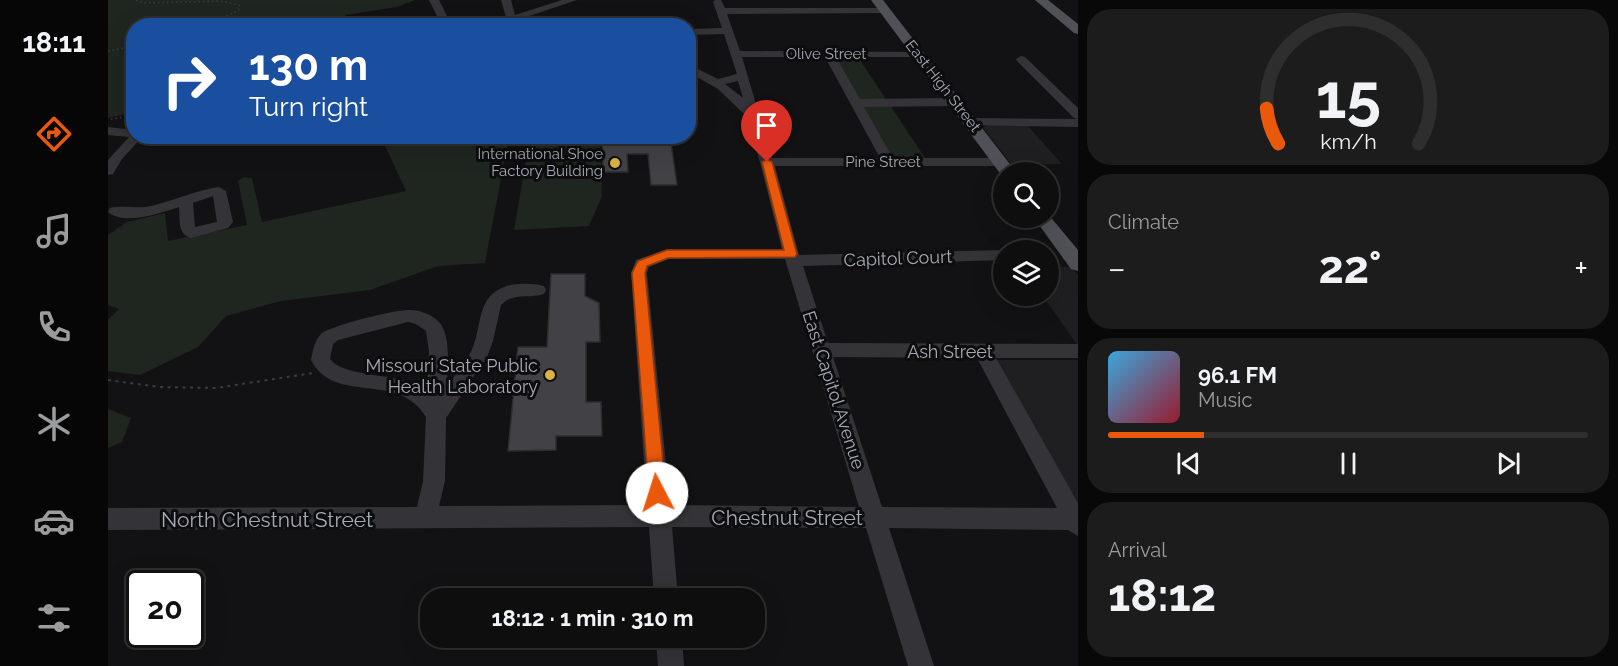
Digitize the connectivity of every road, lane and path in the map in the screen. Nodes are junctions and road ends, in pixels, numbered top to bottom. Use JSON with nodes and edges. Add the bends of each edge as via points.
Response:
{"nodes":[{"id":1,"x":136,"y":0,"type":"edge"},
{"id":2,"x":212,"y":0,"type":"edge"},
{"id":3,"x":434,"y":0,"type":"edge"},
{"id":4,"x":506,"y":0,"type":"edge"},
{"id":5,"x":572,"y":0,"type":"edge"},
{"id":6,"x":1041,"y":0,"type":"edge"},
{"id":7,"x":201,"y":2,"type":"junction"},
{"id":8,"x":546,"y":4,"type":"edge"},
{"id":9,"x":719,"y":5,"type":"edge"},
{"id":10,"x":881,"y":5,"type":"edge"},
{"id":11,"x":1053,"y":10,"type":"junction"},
{"id":12,"x":1072,"y":10,"type":"dead end"},
{"id":13,"x":219,"y":18,"type":"edge"},
{"id":14,"x":443,"y":18,"type":"edge"},
{"id":15,"x":511,"y":18,"type":"joint"},
{"id":16,"x":1078,"y":30,"type":"edge"},
{"id":17,"x":728,"y":31,"type":"junction"},
{"id":18,"x":696,"y":32,"type":"edge"},
{"id":19,"x":126,"y":48,"type":"edge"},
{"id":20,"x":108,"y":51,"type":"edge"},
{"id":21,"x":735,"y":54,"type":"junction"},
{"id":22,"x":828,"y":54,"type":"junction"},
{"id":23,"x":917,"y":54,"type":"junction"},
{"id":24,"x":1021,"y":59,"type":"dead end"},
{"id":25,"x":696,"y":71,"type":"edge"},
{"id":26,"x":742,"y":76,"type":"junction"},
{"id":27,"x":718,"y":82,"type":"junction"},
{"id":28,"x":954,"y":102,"type":"junction"},
{"id":29,"x":855,"y":103,"type":"junction"},
{"id":30,"x":750,"y":113,"type":"junction"},
{"id":31,"x":1078,"y":115,"type":"edge"},
{"id":32,"x":126,"y":117,"type":"edge"},
{"id":33,"x":108,"y":120,"type":"edge"},
{"id":34,"x":971,"y":122,"type":"junction"},
{"id":35,"x":1078,"y":123,"type":"edge"},
{"id":36,"x":110,"y":138,"type":"edge"},
{"id":37,"x":126,"y":138,"type":"edge"},
{"id":38,"x":128,"y":144,"type":"edge"},
{"id":39,"x":767,"y":162,"type":"junction"},
{"id":40,"x":889,"y":162,"type":"junction"},
{"id":41,"x":1000,"y":162,"type":"edge"},
{"id":42,"x":993,"y":167,"type":"edge"},
{"id":43,"x":108,"y":171,"type":"edge"},
{"id":44,"x":186,"y":200,"type":"dead end"},
{"id":45,"x":110,"y":209,"type":"edge"},
{"id":46,"x":1051,"y":228,"type":"edge"},
{"id":47,"x":993,"y":255,"type":"edge"},
{"id":48,"x":792,"y":258,"type":"junction"},
{"id":49,"x":1078,"y":263,"type":"edge"},
{"id":50,"x":538,"y":290,"type":"dead end"},
{"id":51,"x":821,"y":350,"type":"junction"},
{"id":52,"x":983,"y":351,"type":"junction"},
{"id":53,"x":1078,"y":351,"type":"edge"},
{"id":54,"x":341,"y":376,"type":"junction"},
{"id":55,"x":108,"y":380,"type":"edge"},
{"id":56,"x":436,"y":417,"type":"junction"},
{"id":57,"x":659,"y":516,"type":"junction"},
{"id":58,"x":874,"y":518,"type":"junction"},
{"id":59,"x":108,"y":519,"type":"edge"},
{"id":60,"x":425,"y":519,"type":"junction"},
{"id":61,"x":1077,"y":521,"type":"edge"},
{"id":62,"x":665,"y":588,"type":"edge"},
{"id":63,"x":670,"y":648,"type":"edge"},
{"id":64,"x":671,"y":666,"type":"edge"},
{"id":65,"x":921,"y":666,"type":"edge"}],
"edges":[{"from":1,"to":7,"type":"path"},
{"from":2,"to":7,"type":"path"},
{"from":3,"to":14,"type":"street"},
{"from":4,"to":15,"type":"street"},
{"from":5,"to":8,"type":"street"},
{"from":6,"to":11,"type":"main road"},
{"from":7,"to":13,"type":"path","via":[[239,5],[240,8]]},
{"from":8,"to":15,"type":"street"},
{"from":9,"to":10,"type":"street"},
{"from":9,"to":17,"type":"street","name":"East Capitol Avenue"},
{"from":10,"to":23,"type":"main road","name":"East High Street"},
{"from":11,"to":12,"type":"main road"},
{"from":11,"to":16,"type":"main road"},
{"from":17,"to":18,"type":"street"},
{"from":17,"to":21,"type":"street","name":"East Capitol Avenue"},
{"from":19,"to":20,"type":"path"},
{"from":21,"to":22,"type":"street","name":"Olive Street"},
{"from":21,"to":26,"type":"street","name":"East Capitol Avenue"},
{"from":22,"to":23,"type":"street","name":"Olive Street"},
{"from":22,"to":29,"type":"street"},
{"from":23,"to":28,"type":"main road","name":"East High Street"},
{"from":24,"to":31,"type":"street"},
{"from":25,"to":27,"type":"street","name":"East Capitol Avenue"},
{"from":26,"to":27,"type":"street"},
{"from":26,"to":30,"type":"street","name":"East Capitol Avenue"},
{"from":27,"to":30,"type":"street","name":"East Capitol Avenue"},
{"from":28,"to":29,"type":"street"},
{"from":28,"to":34,"type":"main road","name":"East High Street"},
{"from":29,"to":40,"type":"street"},
{"from":30,"to":39,"type":"street","name":"East Capitol Avenue"},
{"from":32,"to":33,"type":"path"},
{"from":34,"to":35,"type":"street"},
{"from":34,"to":41,"type":"main road","name":"East High Street"},
{"from":36,"to":37,"type":"street"},
{"from":38,"to":43,"type":"street"},
{"from":39,"to":40,"type":"street","name":"Pine Street"},
{"from":39,"to":48,"type":"street","name":"East Capitol Avenue"},
{"from":40,"to":42,"type":"street","name":"Pine Street"},
{"from":44,"to":45,"type":"street","via":[[125,215]]},
{"from":46,"to":49,"type":"main road"},
{"from":47,"to":48,"type":"street","name":"Capitol Court"},
{"from":48,"to":51,"type":"street","name":"East Capitol Avenue"},
{"from":48,"to":57,"type":"street","name":"Capitol Court","via":[[667,254],[642,264],[638,282]]},
{"from":50,"to":56,"type":"street","via":[[516,290],[495,299],[476,362]]},
{"from":51,"to":52,"type":"street","name":"Ash Street"},
{"from":51,"to":58,"type":"street","name":"East Capitol Avenue"},
{"from":52,"to":53,"type":"street","name":"Ash Street"},
{"from":52,"to":61,"type":"street"},
{"from":54,"to":55,"type":"path","via":[[302,373],[248,385],[208,387],[130,385]]},
{"from":54,"to":56,"type":"street","via":[[412,390],[426,401]]},
{"from":54,"to":56,"type":"street","via":[[320,363],[325,341],[332,335],[400,317],[421,318],[437,333]]},
{"from":56,"to":60,"type":"street","via":[[434,481]]},
{"from":57,"to":58,"type":"street","name":"Chestnut Street"},
{"from":57,"to":60,"type":"street","name":"Chestnut Street"},
{"from":57,"to":62,"type":"street"},
{"from":58,"to":61,"type":"street","name":"Chestnut Street"},
{"from":58,"to":65,"type":"street","name":"East Capitol Avenue"},
{"from":59,"to":60,"type":"street","name":"North Chestnut Street"},
{"from":63,"to":64,"type":"street"}]}
